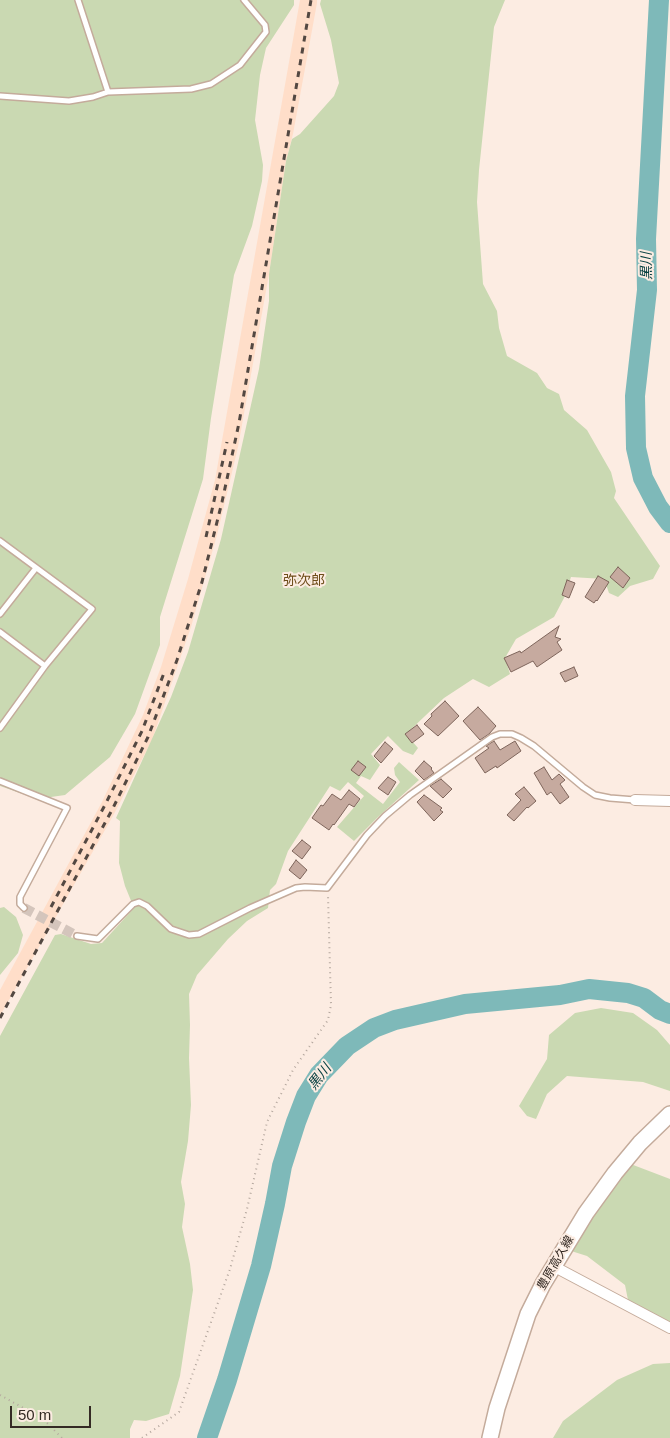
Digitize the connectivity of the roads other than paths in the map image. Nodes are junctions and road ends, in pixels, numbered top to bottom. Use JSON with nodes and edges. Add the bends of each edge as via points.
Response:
{"nodes":[{"id":1,"x":78,"y":0,"type":"edge"},
{"id":2,"x":244,"y":0,"type":"edge"},
{"id":3,"x":108,"y":92,"type":"junction"},
{"id":4,"x":0,"y":96,"type":"edge"},
{"id":5,"x":0,"y":541,"type":"edge"},
{"id":6,"x":36,"y":568,"type":"junction"},
{"id":7,"x":0,"y":614,"type":"edge"},
{"id":8,"x":0,"y":632,"type":"edge"},
{"id":9,"x":45,"y":666,"type":"junction"},
{"id":10,"x":0,"y":728,"type":"edge"},
{"id":11,"x":0,"y":781,"type":"edge"},
{"id":12,"x":635,"y":800,"type":"joint"},
{"id":13,"x":670,"y":801,"type":"edge"},
{"id":14,"x":24,"y":908,"type":"dead end"},
{"id":15,"x":77,"y":936,"type":"tunnel mouth"},
{"id":16,"x":670,"y":1114,"type":"edge"},
{"id":17,"x":553,"y":1266,"type":"junction"},
{"id":18,"x":670,"y":1328,"type":"edge"},
{"id":19,"x":490,"y":1438,"type":"edge"}],
"edges":[{"from":1,"to":3,"type":"lane"},
{"from":2,"to":3,"type":"lane","via":[[265,25],[266,32],[240,65],[226,76],[191,89]]},
{"from":3,"to":4,"type":"lane","via":[[69,100]]},
{"from":5,"to":6,"type":"lane"},
{"from":6,"to":7,"type":"lane"},
{"from":6,"to":9,"type":"lane","via":[[92,609]]},
{"from":8,"to":9,"type":"lane"},
{"from":9,"to":10,"type":"lane"},
{"from":11,"to":14,"type":"lane","via":[[67,808],[20,896],[20,904]]},
{"from":12,"to":13,"type":"street"},
{"from":12,"to":15,"type":"lane","via":[[595,795],[534,746],[512,734],[500,734],[410,795],[385,816],[327,888],[296,888],[199,934],[190,935],[172,929],[139,902],[133,904],[98,939]]},
{"from":16,"to":17,"type":"main road","name":"豊原高久線","via":[[615,1173]]},
{"from":17,"to":18,"type":"street"},
{"from":17,"to":19,"type":"main road","name":"豊原高久線","via":[[528,1314]]}]}
